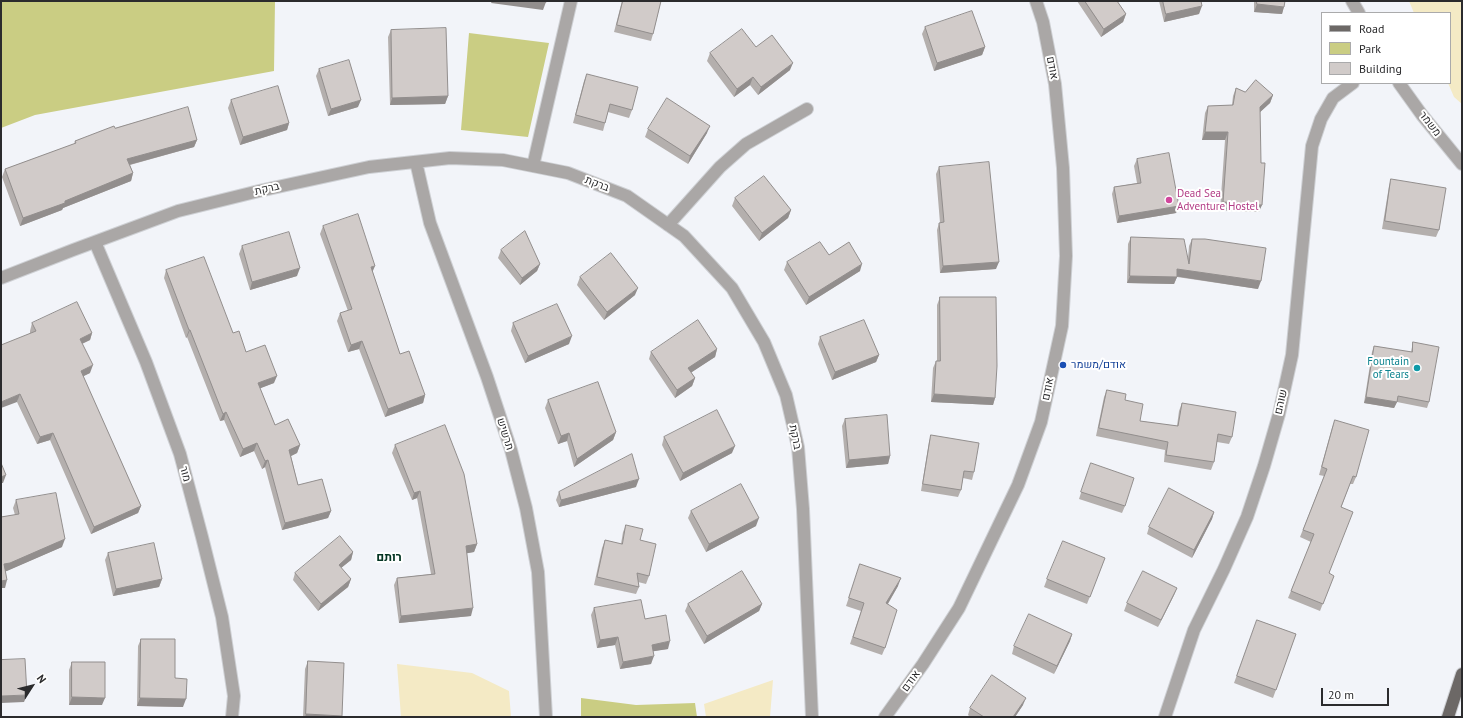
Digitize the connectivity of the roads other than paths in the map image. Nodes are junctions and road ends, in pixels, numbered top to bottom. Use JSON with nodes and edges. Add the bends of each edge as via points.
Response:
{"nodes":[{"id":1,"x":571,"y":1,"type":"edge"},
{"id":2,"x":1036,"y":1,"type":"edge"},
{"id":3,"x":1352,"y":1,"type":"edge"},
{"id":4,"x":1358,"y":12,"type":"edge"},
{"id":5,"x":1352,"y":84,"type":"edge"},
{"id":6,"x":1400,"y":84,"type":"edge"},
{"id":7,"x":807,"y":109,"type":"dead end"},
{"id":8,"x":416,"y":162,"type":"junction"},
{"id":9,"x":1462,"y":164,"type":"edge"},
{"id":10,"x":533,"y":166,"type":"junction"},
{"id":11,"x":668,"y":225,"type":"junction"},
{"id":12,"x":95,"y":242,"type":"junction"},
{"id":13,"x":1,"y":278,"type":"edge"},
{"id":14,"x":1462,"y":674,"type":"edge"},
{"id":15,"x":232,"y":717,"type":"edge"},
{"id":16,"x":546,"y":717,"type":"edge"},
{"id":17,"x":812,"y":717,"type":"edge"},
{"id":18,"x":885,"y":717,"type":"edge"},
{"id":19,"x":1165,"y":717,"type":"edge"},
{"id":20,"x":1448,"y":717,"type":"edge"}],
"edges":[{"from":1,"to":10,"type":"street"},
{"from":2,"to":18,"type":"street","name":"אודם","via":[[1043,22],[1055,84],[1063,168],[1066,256],[1062,326],[1041,422],[1018,485],[959,608]]},
{"from":3,"to":4,"type":"street"},
{"from":5,"to":19,"type":"street","name":"שוהם","via":[[1333,98],[1321,119],[1312,146],[1292,355],[1264,466],[1247,517],[1194,630]]},
{"from":6,"to":9,"type":"street","name":"משמר"},
{"from":7,"to":11,"type":"street","via":[[746,144],[720,167]]},
{"from":8,"to":10,"type":"street","name":"ברקת","via":[[450,158],[503,160]]},
{"from":8,"to":12,"type":"street","name":"ברקת","via":[[369,167],[251,192],[178,211]]},
{"from":8,"to":16,"type":"street","name":"תרשיש","via":[[430,223],[487,377],[511,450],[526,508],[538,572]]},
{"from":10,"to":11,"type":"street","name":"ברקת","via":[[568,173],[627,196]]},
{"from":11,"to":17,"type":"street","name":"ברקת","via":[[684,236],[732,288],[764,342],[786,395],[798,447]]},
{"from":12,"to":13,"type":"street","name":"ברקת"},
{"from":12,"to":15,"type":"street","name":"מור","via":[[146,362],[180,454],[222,618],[234,696]]},
{"from":14,"to":20,"type":"main road"}]}
